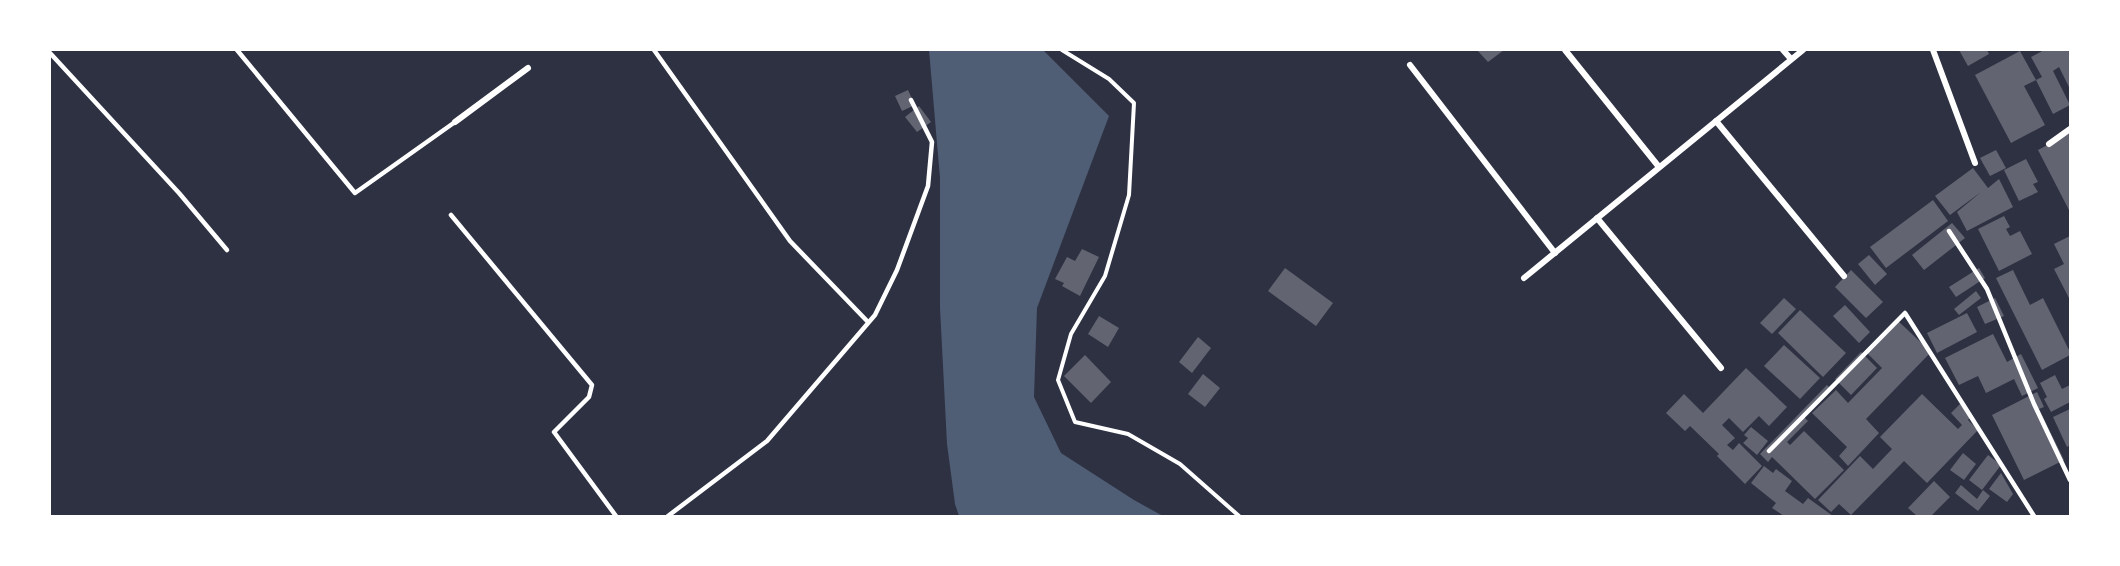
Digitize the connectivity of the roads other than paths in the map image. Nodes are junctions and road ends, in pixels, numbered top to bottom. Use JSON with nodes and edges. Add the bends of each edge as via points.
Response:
{"nodes":[{"id":1,"x":237,"y":50,"type":"edge"},
{"id":2,"x":654,"y":50,"type":"edge"},
{"id":3,"x":1565,"y":50,"type":"edge"},
{"id":4,"x":1783,"y":50,"type":"edge"},
{"id":5,"x":1803,"y":50,"type":"edge"},
{"id":6,"x":1933,"y":50,"type":"edge"},
{"id":7,"x":50,"y":53,"type":"edge"},
{"id":8,"x":1791,"y":59,"type":"junction"},
{"id":9,"x":1410,"y":65,"type":"dead end"},
{"id":10,"x":528,"y":68,"type":"dead end"},
{"id":11,"x":911,"y":100,"type":"dead end"},
{"id":12,"x":1716,"y":121,"type":"junction"},
{"id":13,"x":455,"y":122,"type":"joint"},
{"id":14,"x":2070,"y":129,"type":"edge"},
{"id":15,"x":2049,"y":144,"type":"dead end"},
{"id":16,"x":1976,"y":164,"type":"dead end"},
{"id":17,"x":1659,"y":167,"type":"junction"},
{"id":18,"x":451,"y":215,"type":"dead end"},
{"id":19,"x":1597,"y":218,"type":"junction"},
{"id":20,"x":1949,"y":231,"type":"dead end"},
{"id":21,"x":227,"y":250,"type":"dead end"},
{"id":22,"x":1555,"y":253,"type":"junction"},
{"id":23,"x":1844,"y":276,"type":"dead end"},
{"id":24,"x":1524,"y":278,"type":"dead end"},
{"id":25,"x":868,"y":322,"type":"junction"},
{"id":26,"x":1720,"y":368,"type":"dead end"},
{"id":27,"x":1769,"y":452,"type":"dead end"},
{"id":28,"x":2070,"y":480,"type":"edge"},
{"id":29,"x":616,"y":516,"type":"edge"},
{"id":30,"x":668,"y":516,"type":"edge"},
{"id":31,"x":2034,"y":516,"type":"edge"}],
"edges":[{"from":1,"to":13,"type":"lane","via":[[355,193]]},
{"from":2,"to":25,"type":"lane","via":[[790,241]]},
{"from":3,"to":17,"type":"street"},
{"from":4,"to":8,"type":"street"},
{"from":5,"to":8,"type":"street"},
{"from":6,"to":16,"type":"street"},
{"from":7,"to":21,"type":"lane"},
{"from":8,"to":12,"type":"street"},
{"from":9,"to":22,"type":"street"},
{"from":10,"to":13,"type":"street"},
{"from":11,"to":25,"type":"lane","via":[[932,142],[928,186],[897,270]]},
{"from":12,"to":17,"type":"street"},
{"from":12,"to":23,"type":"street"},
{"from":14,"to":15,"type":"street"},
{"from":17,"to":19,"type":"street"},
{"from":18,"to":29,"type":"lane","via":[[592,385],[589,397],[554,432]]},
{"from":19,"to":22,"type":"street"},
{"from":19,"to":26,"type":"street"},
{"from":20,"to":28,"type":"lane","via":[[1987,289]]},
{"from":22,"to":24,"type":"street"},
{"from":25,"to":30,"type":"lane","via":[[767,441]]},
{"from":27,"to":31,"type":"lane","via":[[1905,313]]}]}
